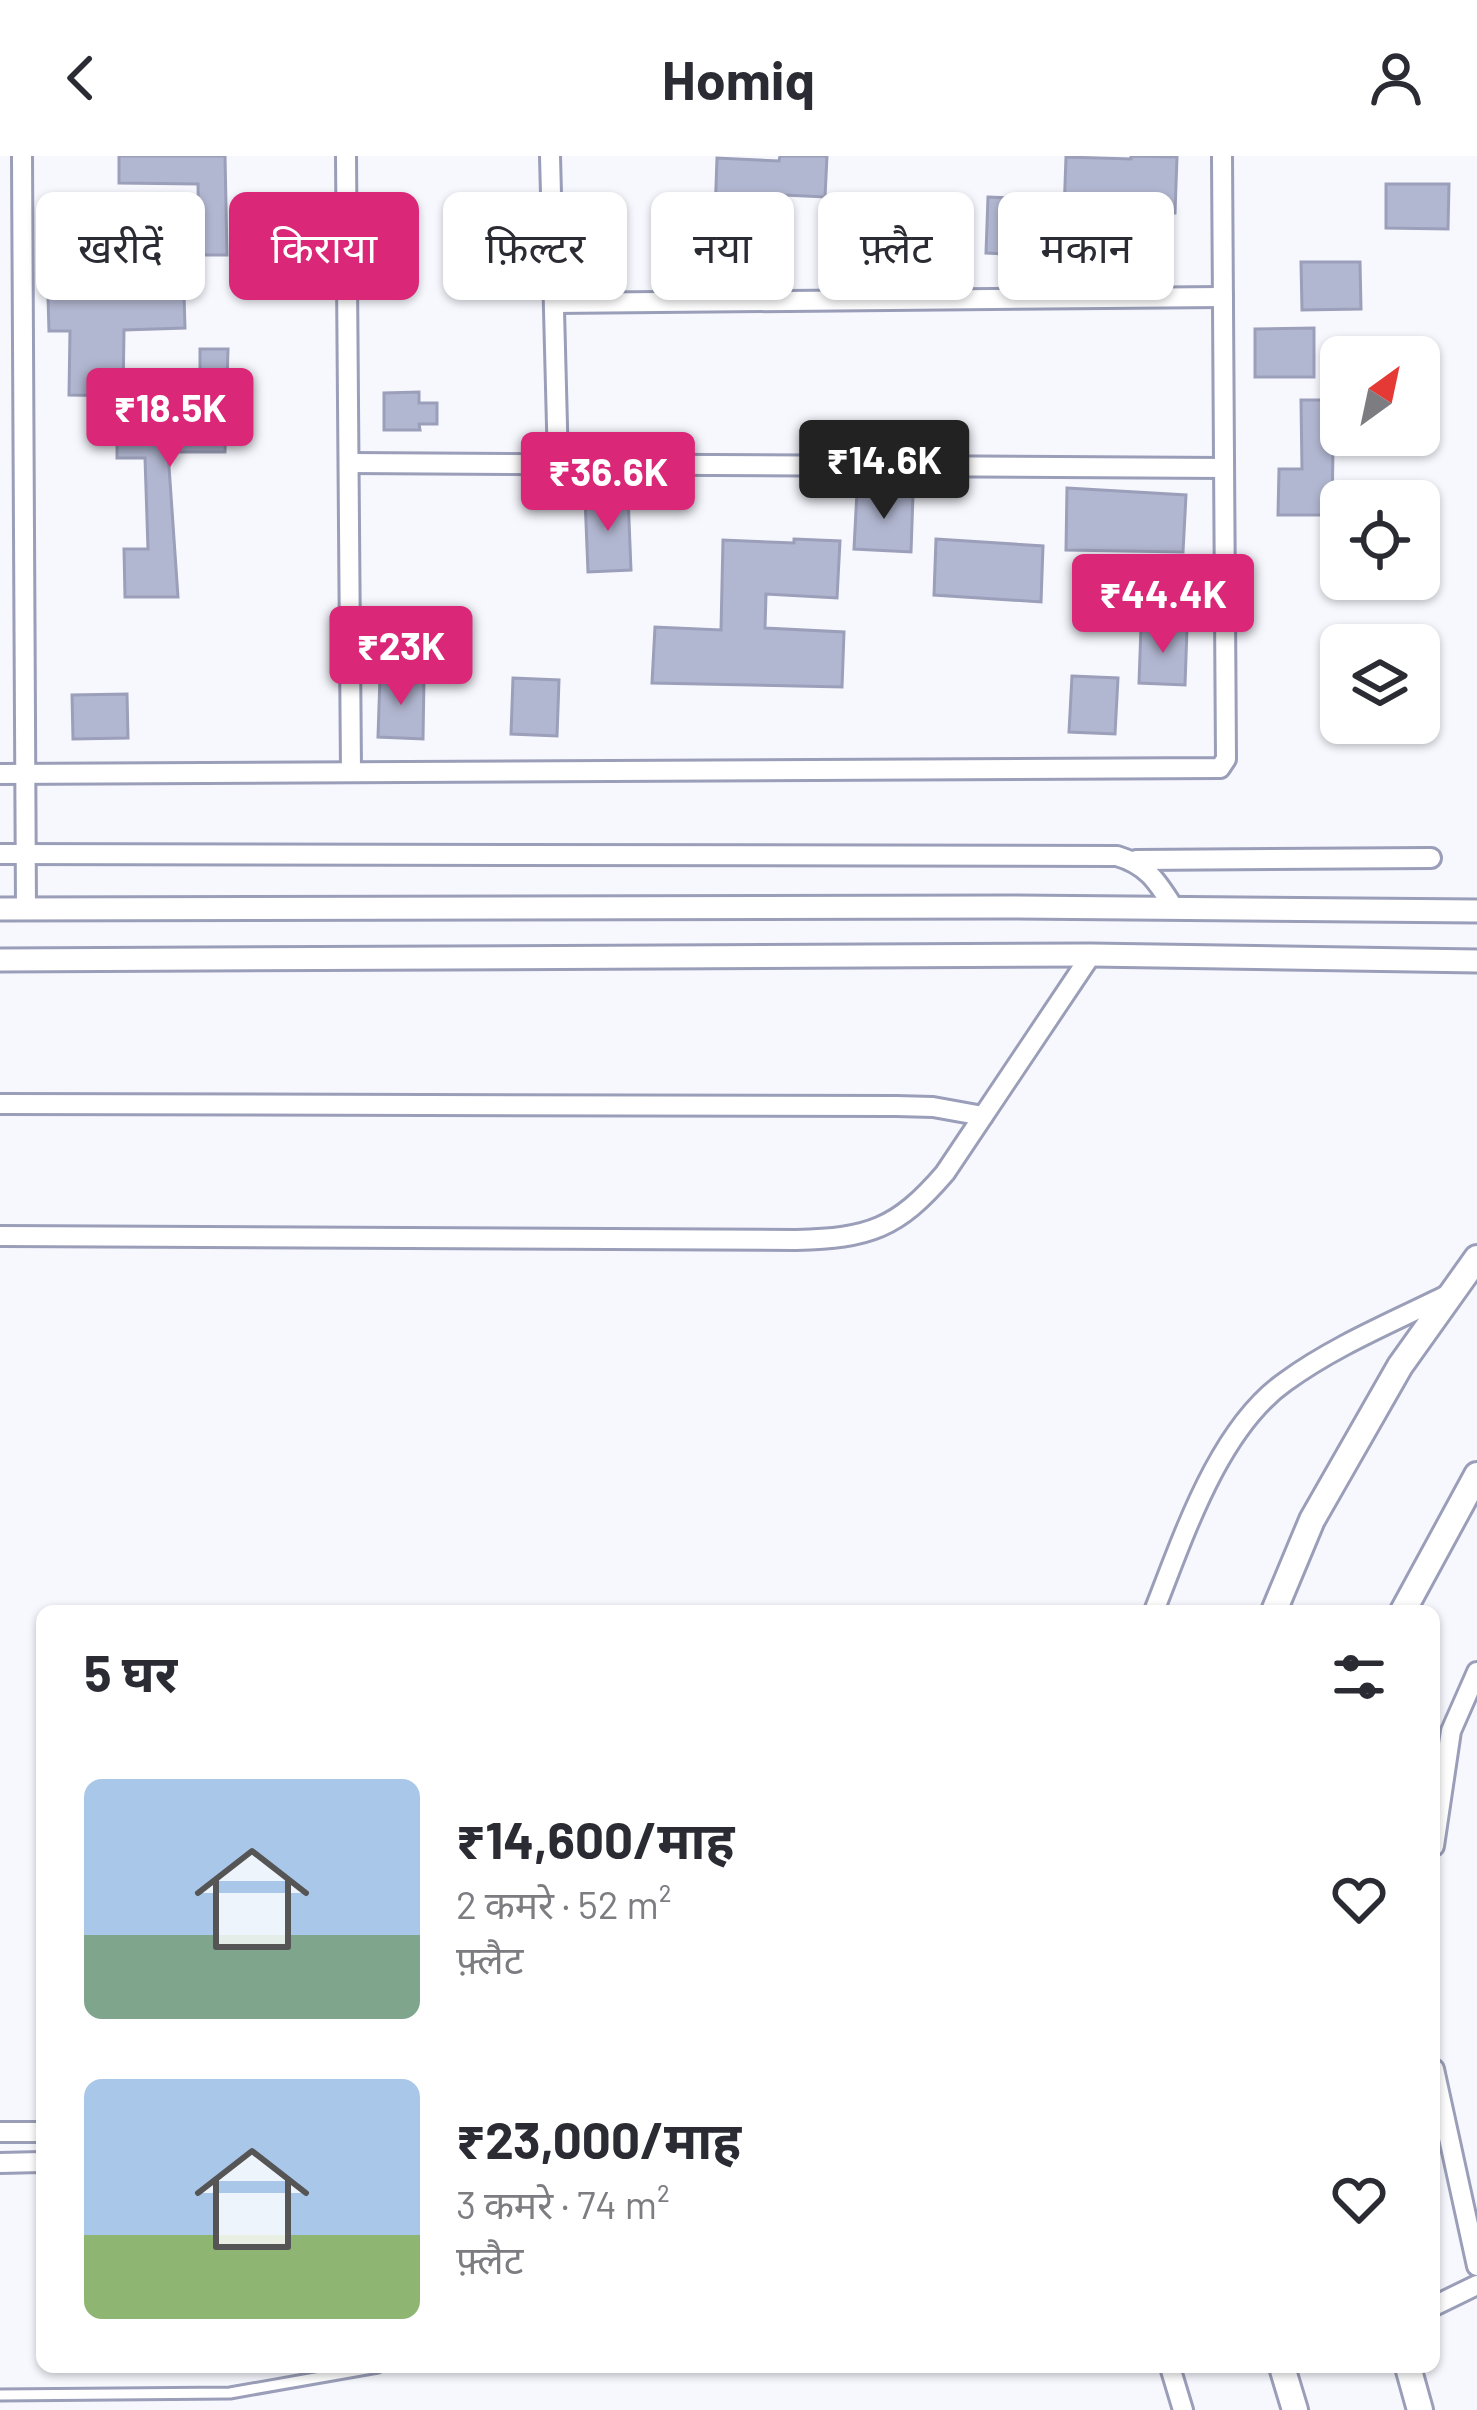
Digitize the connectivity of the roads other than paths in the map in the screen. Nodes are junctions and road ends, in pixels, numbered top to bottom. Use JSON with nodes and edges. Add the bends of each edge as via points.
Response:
{"nodes":[{"id":1,"x":22,"y":156,"type":"edge"},
{"id":2,"x":346,"y":156,"type":"edge"},
{"id":3,"x":550,"y":156,"type":"edge"},
{"id":4,"x":1222,"y":156,"type":"edge"},
{"id":5,"x":1223,"y":297,"type":"junction"},
{"id":6,"x":554,"y":303,"type":"junction"},
{"id":7,"x":349,"y":463,"type":"junction"},
{"id":8,"x":558,"y":464,"type":"junction"},
{"id":9,"x":1224,"y":468,"type":"junction"},
{"id":10,"x":351,"y":772,"type":"junction"},
{"id":11,"x":0,"y":774,"type":"edge"},
{"id":12,"x":25,"y":774,"type":"junction"},
{"id":13,"x":0,"y":854,"type":"edge"},
{"id":14,"x":26,"y":854,"type":"junction"},
{"id":15,"x":1431,"y":858,"type":"dead end"},
{"id":16,"x":1133,"y":860,"type":"junction"},
{"id":17,"x":1174,"y":908,"type":"junction"},
{"id":18,"x":0,"y":909,"type":"edge"},
{"id":19,"x":26,"y":909,"type":"junction"},
{"id":20,"x":1477,"y":911,"type":"edge"},
{"id":21,"x":1091,"y":955,"type":"junction"},
{"id":22,"x":0,"y":960,"type":"edge"},
{"id":23,"x":1477,"y":961,"type":"edge"},
{"id":24,"x":0,"y":1104,"type":"edge"},
{"id":25,"x":983,"y":1116,"type":"junction"},
{"id":26,"x":0,"y":1236,"type":"edge"},
{"id":27,"x":1477,"y":1258,"type":"edge"},
{"id":28,"x":1453,"y":1292,"type":"junction"},
{"id":29,"x":1477,"y":1475,"type":"edge"},
{"id":30,"x":1156,"y":1605,"type":"edge"},
{"id":31,"x":1277,"y":1605,"type":"edge"},
{"id":32,"x":1405,"y":1605,"type":"edge"},
{"id":33,"x":1477,"y":1672,"type":"edge"},
{"id":34,"x":1440,"y":1805,"type":"edge"},
{"id":35,"x":1440,"y":2096,"type":"edge"},
{"id":36,"x":0,"y":2132,"type":"edge"},
{"id":37,"x":36,"y":2132,"type":"edge"},
{"id":38,"x":36,"y":2162,"type":"edge"},
{"id":39,"x":0,"y":2163,"type":"edge"},
{"id":40,"x":1477,"y":2266,"type":"edge"},
{"id":41,"x":1477,"y":2285,"type":"edge"},
{"id":42,"x":1440,"y":2303,"type":"edge"},
{"id":43,"x":346,"y":2373,"type":"edge"},
{"id":44,"x":1172,"y":2373,"type":"edge"},
{"id":45,"x":1284,"y":2373,"type":"edge"},
{"id":46,"x":1410,"y":2373,"type":"edge"},
{"id":47,"x":0,"y":2395,"type":"edge"},
{"id":48,"x":109,"y":2397,"type":"junction"},
{"id":49,"x":114,"y":2410,"type":"edge"},
{"id":50,"x":1183,"y":2410,"type":"edge"},
{"id":51,"x":1295,"y":2410,"type":"edge"},
{"id":52,"x":1420,"y":2410,"type":"edge"}],
"edges":[{"from":1,"to":12,"type":"street"},
{"from":2,"to":7,"type":"street"},
{"from":3,"to":6,"type":"street"},
{"from":4,"to":5,"type":"street"},
{"from":5,"to":6,"type":"street"},
{"from":5,"to":9,"type":"street"},
{"from":6,"to":8,"type":"street"},
{"from":7,"to":8,"type":"street"},
{"from":7,"to":10,"type":"street"},
{"from":8,"to":9,"type":"street"},
{"from":9,"to":10,"type":"street","via":[[1220,768]]},
{"from":10,"to":12,"type":"street"},
{"from":11,"to":12,"type":"street"},
{"from":12,"to":14,"type":"street"},
{"from":13,"to":14,"type":"street"},
{"from":14,"to":16,"type":"street"},
{"from":14,"to":19,"type":"street"},
{"from":15,"to":16,"type":"street"},
{"from":16,"to":17,"type":"street"},
{"from":17,"to":19,"type":"street"},
{"from":17,"to":20,"type":"street"},
{"from":18,"to":19,"type":"street"},
{"from":21,"to":22,"type":"street"},
{"from":21,"to":23,"type":"street"},
{"from":21,"to":25,"type":"street"},
{"from":24,"to":25,"type":"street","via":[[896,1106]]},
{"from":25,"to":26,"type":"street","via":[[920,1203],[894,1222],[844,1238]]},
{"from":27,"to":28,"type":"main road"},
{"from":28,"to":30,"type":"street","via":[[1280,1384],[1214,1472]]},
{"from":28,"to":31,"type":"main road","via":[[1400,1366],[1312,1520]]},
{"from":29,"to":32,"type":"main road"},
{"from":33,"to":34,"type":"street","via":[[1451,1731]]},
{"from":35,"to":40,"type":"street"},
{"from":36,"to":37,"type":"street"},
{"from":38,"to":39,"type":"street"},
{"from":41,"to":42,"type":"street"},
{"from":43,"to":48,"type":"lane","via":[[265,2389]]},
{"from":44,"to":50,"type":"street"},
{"from":45,"to":51,"type":"main road"},
{"from":46,"to":52,"type":"main road"},
{"from":47,"to":48,"type":"lane"},
{"from":48,"to":49,"type":"lane"}]}
